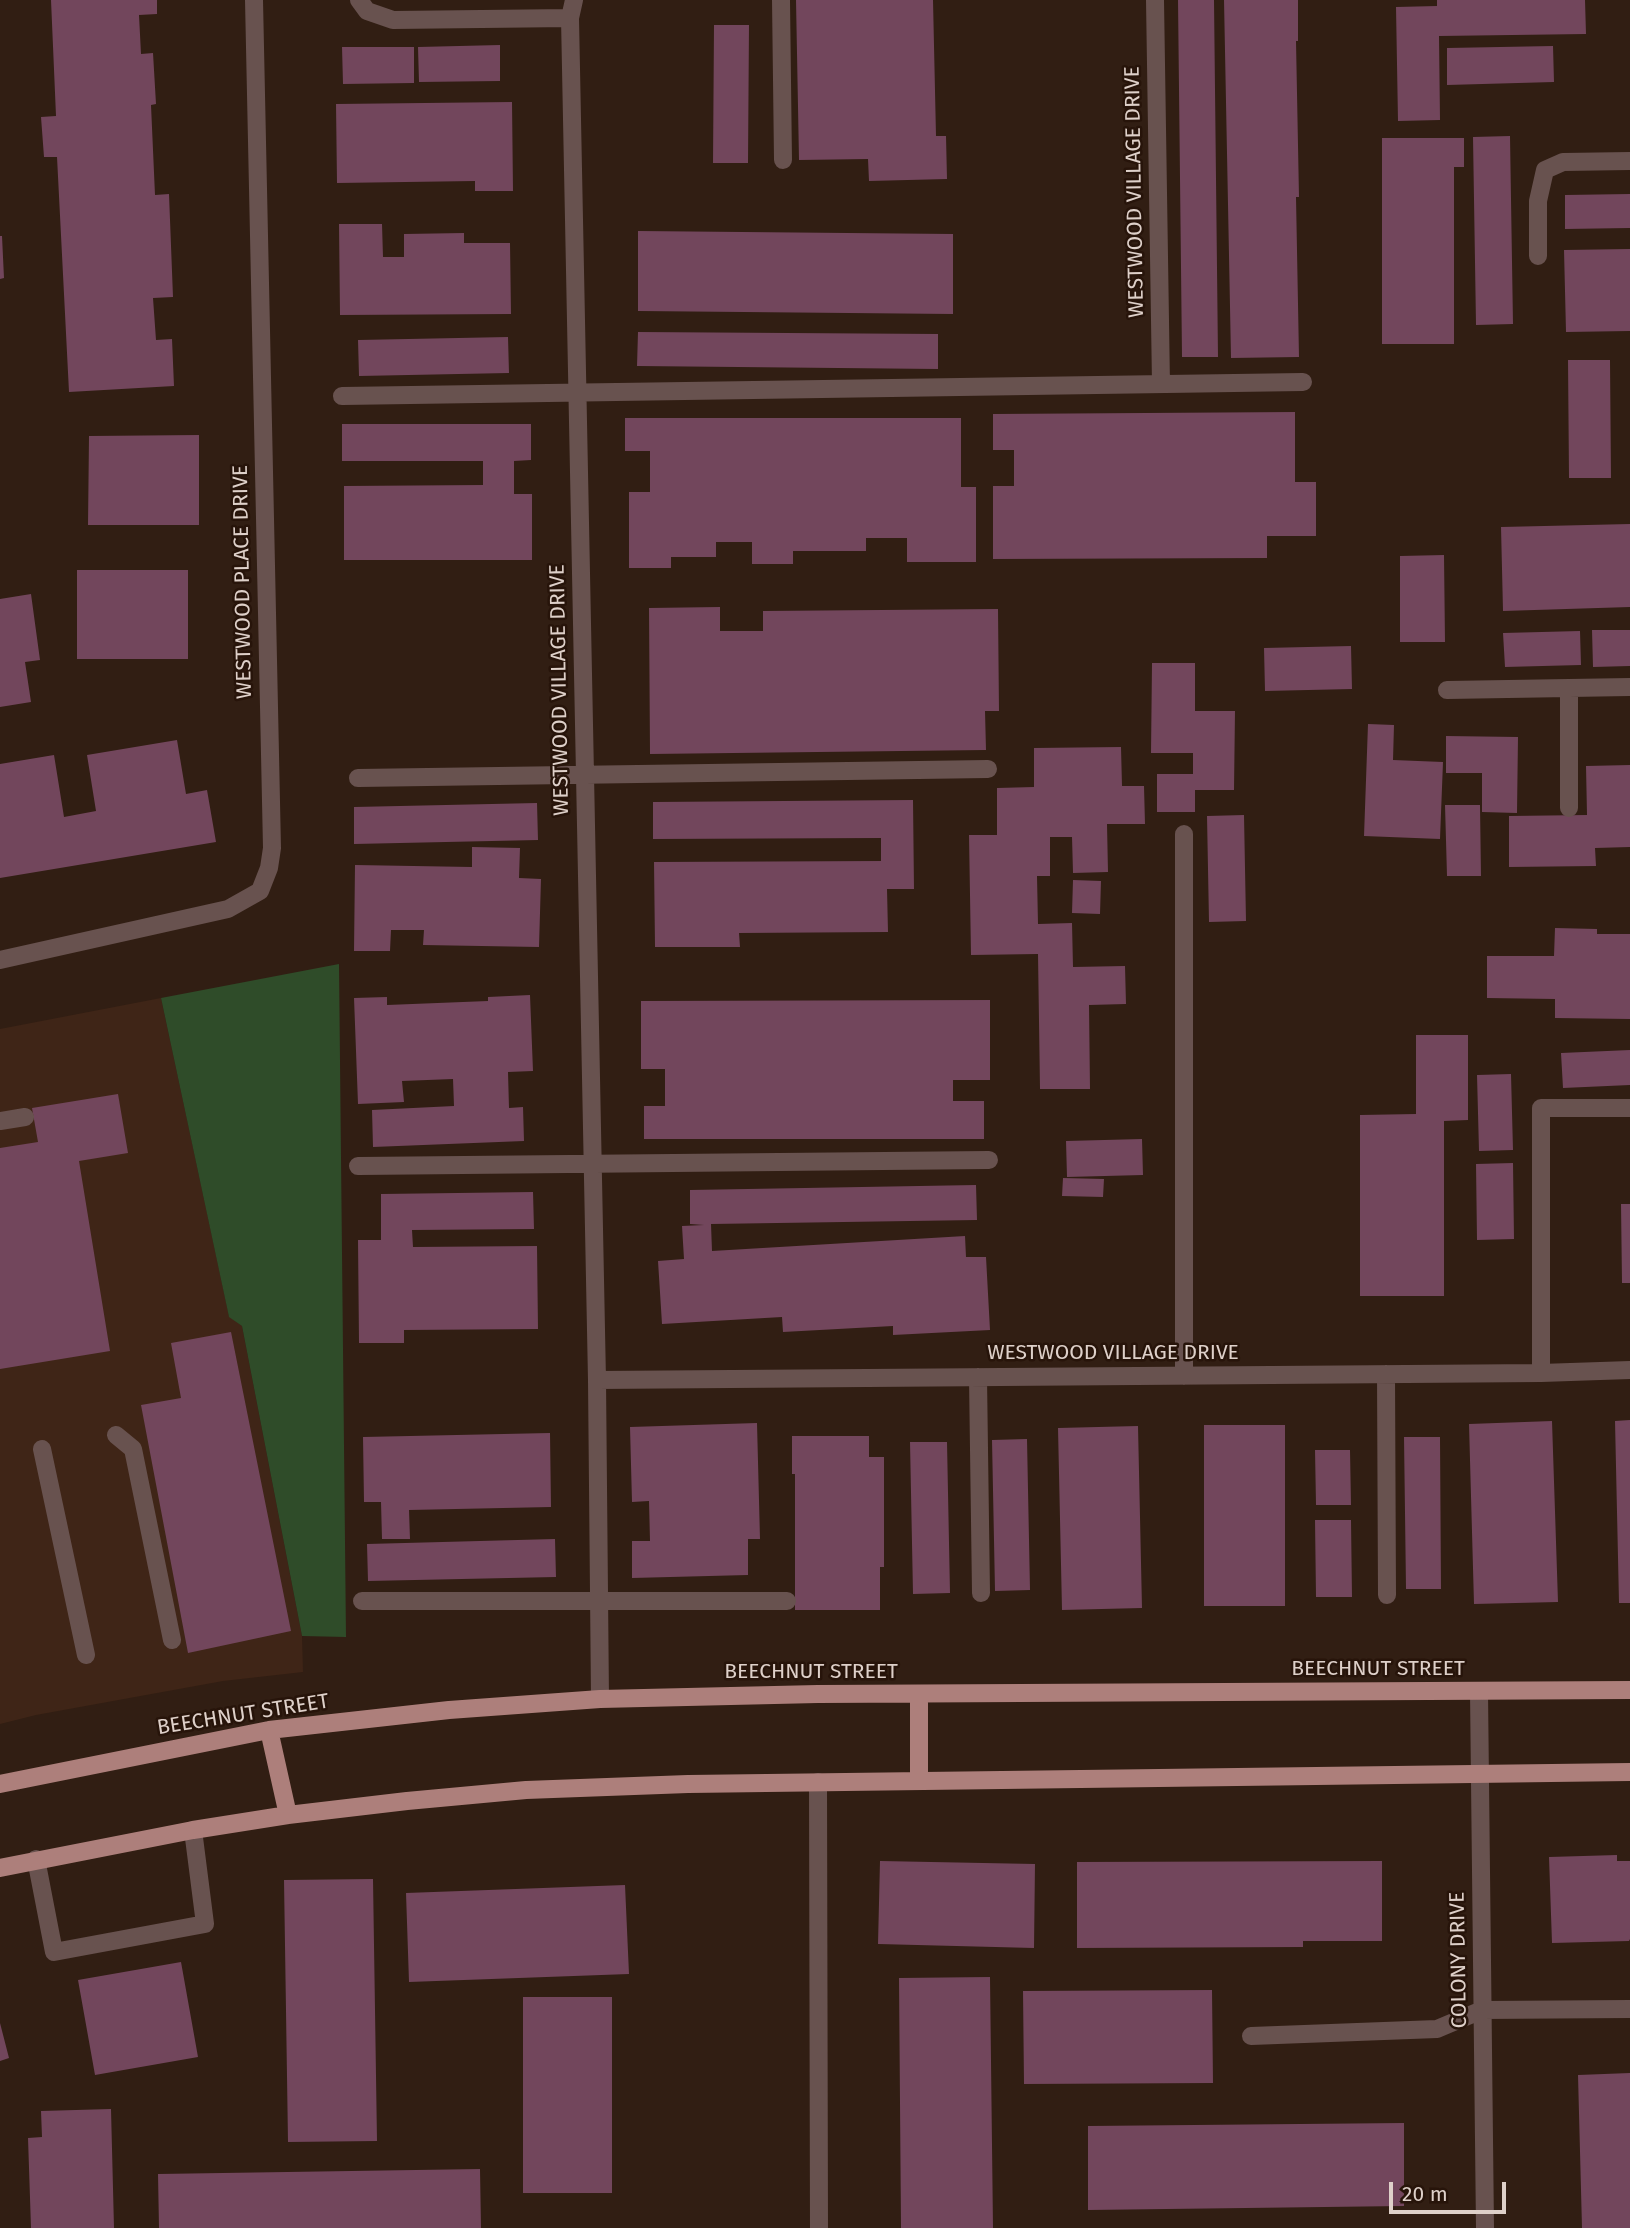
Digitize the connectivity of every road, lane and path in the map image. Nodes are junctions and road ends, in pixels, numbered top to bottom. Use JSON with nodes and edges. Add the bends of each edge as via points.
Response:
{"nodes":[{"id":1,"x":254,"y":0,"type":"edge"},
{"id":2,"x":359,"y":0,"type":"edge"},
{"id":3,"x":574,"y":0,"type":"edge"},
{"id":4,"x":781,"y":0,"type":"edge"},
{"id":5,"x":1155,"y":0,"type":"edge"},
{"id":6,"x":570,"y":18,"type":"junction"},
{"id":7,"x":783,"y":160,"type":"dead end"},
{"id":8,"x":1630,"y":161,"type":"edge"},
{"id":9,"x":1538,"y":256,"type":"dead end"},
{"id":10,"x":1303,"y":382,"type":"dead end"},
{"id":11,"x":1161,"y":384,"type":"junction"},
{"id":12,"x":577,"y":392,"type":"junction"},
{"id":13,"x":342,"y":396,"type":"dead end"},
{"id":14,"x":1630,"y":687,"type":"edge"},
{"id":15,"x":1569,"y":688,"type":"junction"},
{"id":16,"x":1447,"y":690,"type":"dead end"},
{"id":17,"x":988,"y":769,"type":"dead end"},
{"id":18,"x":584,"y":775,"type":"junction"},
{"id":19,"x":358,"y":778,"type":"dead end"},
{"id":20,"x":1569,"y":808,"type":"dead end"},
{"id":21,"x":1184,"y":834,"type":"dead end"},
{"id":22,"x":0,"y":960,"type":"edge"},
{"id":23,"x":1630,"y":1108,"type":"edge"},
{"id":24,"x":25,"y":1117,"type":"dead end"},
{"id":25,"x":0,"y":1121,"type":"edge"},
{"id":26,"x":989,"y":1160,"type":"dead end"},
{"id":27,"x":592,"y":1164,"type":"junction"},
{"id":28,"x":358,"y":1166,"type":"dead end"},
{"id":29,"x":1630,"y":1370,"type":"edge"},
{"id":30,"x":1541,"y":1373,"type":"junction"},
{"id":31,"x":1386,"y":1374,"type":"junction"},
{"id":32,"x":1184,"y":1376,"type":"junction"},
{"id":33,"x":978,"y":1377,"type":"junction"},
{"id":34,"x":597,"y":1380,"type":"junction"},
{"id":35,"x":116,"y":1435,"type":"dead end"},
{"id":36,"x":42,"y":1450,"type":"dead end"},
{"id":37,"x":981,"y":1593,"type":"dead end"},
{"id":38,"x":1387,"y":1595,"type":"dead end"},
{"id":39,"x":362,"y":1601,"type":"dead end"},
{"id":40,"x":599,"y":1601,"type":"junction"},
{"id":41,"x":788,"y":1601,"type":"dead end"},
{"id":42,"x":172,"y":1640,"type":"dead end"},
{"id":43,"x":86,"y":1655,"type":"dead end"},
{"id":44,"x":1630,"y":1690,"type":"edge"},
{"id":45,"x":1479,"y":1692,"type":"junction"},
{"id":46,"x":919,"y":1694,"type":"junction"},
{"id":47,"x":600,"y":1699,"type":"junction"},
{"id":48,"x":269,"y":1730,"type":"junction"},
{"id":49,"x":1630,"y":1772,"type":"edge"},
{"id":50,"x":1479,"y":1774,"type":"junction"},
{"id":51,"x":919,"y":1781,"type":"junction"},
{"id":52,"x":818,"y":1782,"type":"junction"},
{"id":53,"x":0,"y":1784,"type":"edge"},
{"id":54,"x":288,"y":1815,"type":"junction"},
{"id":55,"x":193,"y":1830,"type":"junction"},
{"id":56,"x":36,"y":1859,"type":"junction"},
{"id":57,"x":0,"y":1868,"type":"edge"},
{"id":58,"x":1630,"y":2009,"type":"edge"},
{"id":59,"x":1482,"y":2010,"type":"junction"},
{"id":60,"x":1251,"y":2036,"type":"dead end"},
{"id":61,"x":819,"y":2228,"type":"edge"},
{"id":62,"x":1485,"y":2228,"type":"edge"}],
"edges":[{"from":1,"to":22,"type":"street","name":"WESTWOOD PLACE DRIVE","via":[[269,868],[260,891],[228,909]]},
{"from":2,"to":6,"type":"street","via":[[367,11],[393,20]]},
{"from":3,"to":6,"type":"street","name":"WESTWOOD VILLAGE DRIVE"},
{"from":4,"to":7,"type":"street"},
{"from":5,"to":11,"type":"street","name":"WESTWOOD VILLAGE DRIVE"},
{"from":6,"to":12,"type":"street","name":"WESTWOOD VILLAGE DRIVE"},
{"from":8,"to":9,"type":"street","via":[[1563,162],[1545,170],[1538,201]]},
{"from":10,"to":11,"type":"street"},
{"from":11,"to":12,"type":"street"},
{"from":12,"to":13,"type":"street"},
{"from":12,"to":18,"type":"street","name":"WESTWOOD VILLAGE DRIVE"},
{"from":14,"to":15,"type":"street"},
{"from":15,"to":16,"type":"street"},
{"from":15,"to":20,"type":"street"},
{"from":17,"to":18,"type":"street"},
{"from":18,"to":19,"type":"street"},
{"from":18,"to":27,"type":"street","name":"WESTWOOD VILLAGE DRIVE"},
{"from":21,"to":32,"type":"street"},
{"from":23,"to":30,"type":"street","via":[[1541,1108]]},
{"from":24,"to":25,"type":"street"},
{"from":26,"to":27,"type":"street"},
{"from":27,"to":28,"type":"street"},
{"from":27,"to":34,"type":"street","name":"WESTWOOD VILLAGE DRIVE"},
{"from":29,"to":30,"type":"street","name":"WESTWOOD VILLAGE DRIVE"},
{"from":30,"to":31,"type":"street","name":"WESTWOOD VILLAGE DRIVE"},
{"from":31,"to":32,"type":"street","name":"WESTWOOD VILLAGE DRIVE"},
{"from":31,"to":38,"type":"street"},
{"from":32,"to":33,"type":"street","name":"WESTWOOD VILLAGE DRIVE"},
{"from":33,"to":34,"type":"street","name":"WESTWOOD VILLAGE DRIVE"},
{"from":33,"to":37,"type":"street"},
{"from":34,"to":40,"type":"street","name":"WESTWOOD VILLAGE DRIVE"},
{"from":35,"to":42,"type":"street","via":[[133,1449]]},
{"from":36,"to":43,"type":"street"},
{"from":39,"to":40,"type":"street"},
{"from":40,"to":41,"type":"street"},
{"from":40,"to":47,"type":"street","name":"WESTWOOD VILLAGE DRIVE"},
{"from":44,"to":45,"type":"main road","name":"BEECHNUT STREET"},
{"from":45,"to":46,"type":"main road","name":"BEECHNUT STREET"},
{"from":45,"to":50,"type":"street","name":"COLONY DRIVE"},
{"from":46,"to":47,"type":"main road","name":"BEECHNUT STREET"},
{"from":46,"to":51,"type":"main road"},
{"from":47,"to":48,"type":"main road","name":"BEECHNUT STREET"},
{"from":48,"to":53,"type":"main road","name":"BEECHNUT STREET"},
{"from":48,"to":54,"type":"main road"},
{"from":49,"to":50,"type":"main road"},
{"from":50,"to":51,"type":"main road"},
{"from":50,"to":59,"type":"street","name":"COLONY DRIVE"},
{"from":51,"to":52,"type":"main road"},
{"from":52,"to":54,"type":"main road","via":[[526,1790]]},
{"from":52,"to":61,"type":"street"},
{"from":54,"to":55,"type":"main road"},
{"from":55,"to":56,"type":"main road"},
{"from":55,"to":56,"type":"street","via":[[205,1924],[54,1952]]},
{"from":56,"to":57,"type":"main road"},
{"from":58,"to":59,"type":"street"},
{"from":59,"to":60,"type":"street","via":[[1437,2029]]},
{"from":59,"to":62,"type":"street","name":"COLONY DRIVE"}]}
